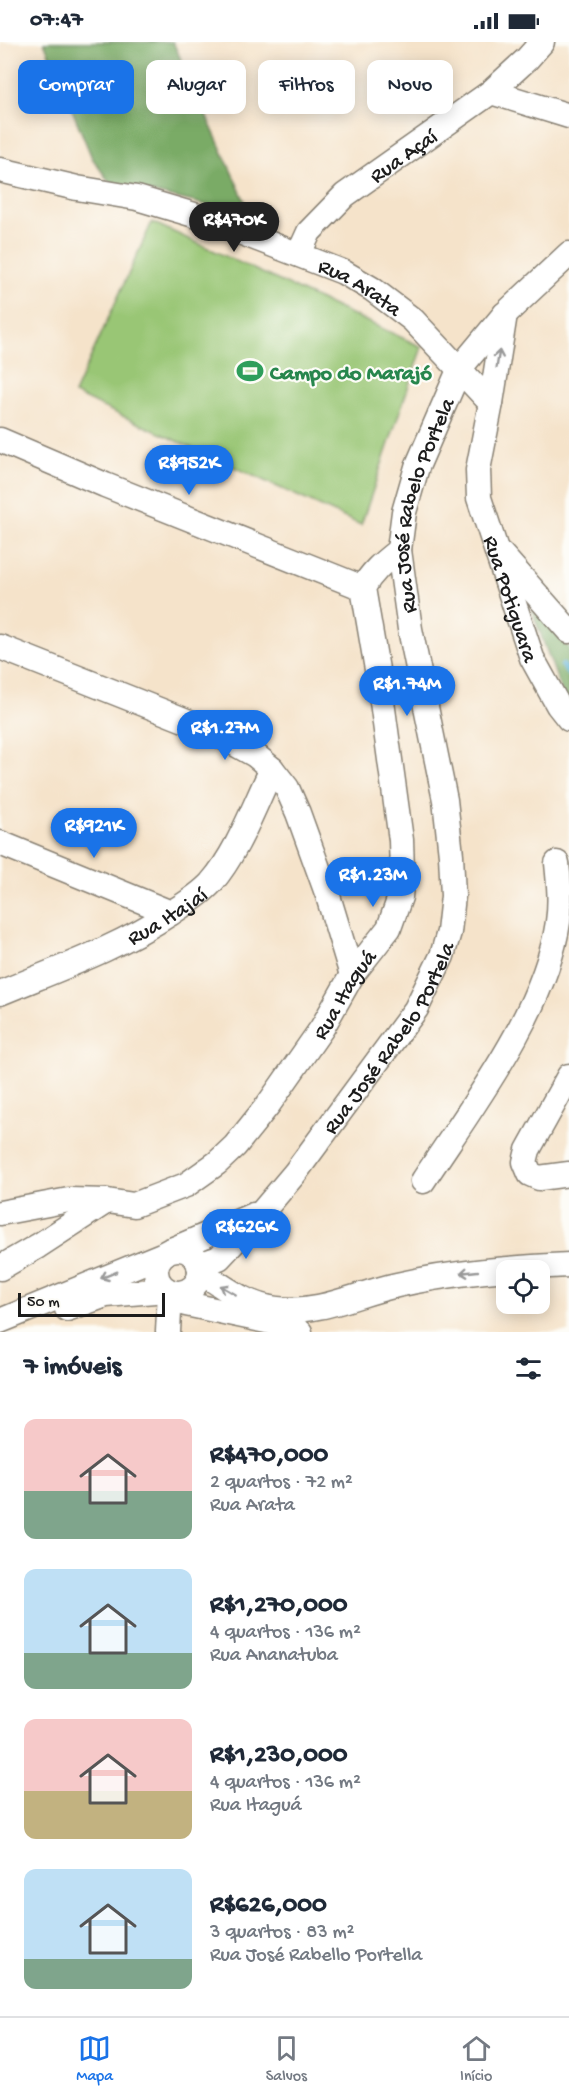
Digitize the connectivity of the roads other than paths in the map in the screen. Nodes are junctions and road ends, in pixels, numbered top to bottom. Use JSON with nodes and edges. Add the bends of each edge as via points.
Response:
{"nodes":[{"id":1,"x":542,"y":42,"type":"edge"},
{"id":2,"x":491,"y":92,"type":"junction"},
{"id":3,"x":569,"y":116,"type":"edge"},
{"id":4,"x":0,"y":170,"type":"edge"},
{"id":5,"x":299,"y":254,"type":"junction"},
{"id":6,"x":569,"y":254,"type":"edge"},
{"id":7,"x":505,"y":314,"type":"junction"},
{"id":8,"x":459,"y":369,"type":"junction"},
{"id":9,"x":491,"y":403,"type":"junction"},
{"id":10,"x":0,"y":440,"type":"edge"},
{"id":11,"x":495,"y":546,"type":"junction"},
{"id":12,"x":399,"y":550,"type":"junction"},
{"id":13,"x":363,"y":588,"type":"junction"},
{"id":14,"x":569,"y":631,"type":"edge"},
{"id":15,"x":0,"y":648,"type":"edge"},
{"id":16,"x":569,"y":719,"type":"edge"},
{"id":17,"x":272,"y":769,"type":"junction"},
{"id":18,"x":0,"y":843,"type":"edge"},
{"id":19,"x":557,"y":863,"type":"dead end"},
{"id":20,"x":171,"y":913,"type":"junction"},
{"id":21,"x":563,"y":923,"type":"edge"},
{"id":22,"x":352,"y":975,"type":"junction"},
{"id":23,"x":0,"y":993,"type":"edge"},
{"id":24,"x":569,"y":1076,"type":"edge"},
{"id":25,"x":569,"y":1174,"type":"edge"},
{"id":26,"x":423,"y":1180,"type":"dead end"},
{"id":27,"x":107,"y":1201,"type":"junction"},
{"id":28,"x":263,"y":1211,"type":"junction"},
{"id":29,"x":0,"y":1213,"type":"edge"},
{"id":30,"x":169,"y":1252,"type":"junction"},
{"id":31,"x":569,"y":1265,"type":"edge"},
{"id":32,"x":0,"y":1268,"type":"edge"},
{"id":33,"x":200,"y":1268,"type":"junction"},
{"id":34,"x":171,"y":1292,"type":"junction"},
{"id":35,"x":0,"y":1321,"type":"edge"},
{"id":36,"x":6,"y":1332,"type":"edge"},
{"id":37,"x":168,"y":1332,"type":"edge"},
{"id":38,"x":300,"y":1332,"type":"edge"}],
"edges":[{"from":1,"to":2,"type":"street","name":"Rua Açaí"},
{"from":2,"to":3,"type":"street"},
{"from":2,"to":5,"type":"street","name":"Rua Açaí","via":[[345,195],[309,232]]},
{"from":4,"to":5,"type":"street","name":"Rua Arata","via":[[137,198]]},
{"from":5,"to":8,"type":"street","name":"Rua Arata","via":[[372,289],[413,320]]},
{"from":6,"to":7,"type":"street","name":"Rua José Rabelo Portela"},
{"from":7,"to":8,"type":"street","name":"Rua José Rabelo Portela"},
{"from":9,"to":7,"type":"street","one_way":true},
{"from":8,"to":9,"type":"street","name":"Rua Arata"},
{"from":8,"to":12,"type":"street","name":"Rua José Rabelo Portela","via":[[417,467],[404,512]]},
{"from":9,"to":11,"type":"street","via":[[478,470],[478,498]]},
{"from":10,"to":13,"type":"street"},
{"from":11,"to":14,"type":"street","name":"Rua Potiguara"},
{"from":11,"to":16,"type":"street","name":"Rua Potiguara","via":[[532,658]]},
{"from":12,"to":13,"type":"street","via":[[379,565]]},
{"from":12,"to":28,"type":"street","name":"Rua José Rabelo Portela","via":[[410,629],[445,800],[453,896],[449,932],[442,956],[416,1009]]},
{"from":13,"to":22,"type":"street","name":"Rua Itaguá","via":[[381,687],[402,872],[400,897],[388,928]]},
{"from":15,"to":17,"type":"street","via":[[212,731]]},
{"from":17,"to":20,"type":"street","name":"Rua Itajaí","via":[[228,861],[196,897]]},
{"from":17,"to":22,"type":"street","via":[[287,788],[298,813]]},
{"from":18,"to":20,"type":"street"},
{"from":19,"to":21,"type":"street"},
{"from":20,"to":23,"type":"street","name":"Rua Itajaí","via":[[114,946]]},
{"from":21,"to":26,"type":"street","via":[[523,1022]]},
{"from":22,"to":27,"type":"street","name":"Rua Itaguá","via":[[322,1028],[268,1105],[217,1163],[186,1185],[134,1205]]},
{"from":24,"to":25,"type":"street","via":[[525,1162],[530,1174],[539,1178]]},
{"from":27,"to":29,"type":"street","name":"Rua Itaguá","via":[[69,1200]]},
{"from":27,"to":32,"type":"street"},
{"from":28,"to":30,"type":"street"},
{"from":28,"to":33,"type":"street","name":"Rua José Rabelo Portela","via":[[219,1258]]},
{"from":30,"to":33,"type":"street","via":[[187,1251]]},
{"from":30,"to":34,"type":"street","via":[[159,1260],[156,1273]]},
{"from":30,"to":35,"type":"street","one_way":true},
{"from":31,"to":33,"type":"street","one_way":true,"via":[[451,1274],[300,1311],[264,1307],[224,1288]]},
{"from":33,"to":34,"type":"street","via":[[194,1286]]},
{"from":34,"to":36,"type":"street","via":[[106,1295]]},
{"from":34,"to":37,"type":"street"},
{"from":34,"to":38,"type":"street","via":[[186,1304],[272,1322]]}]}
